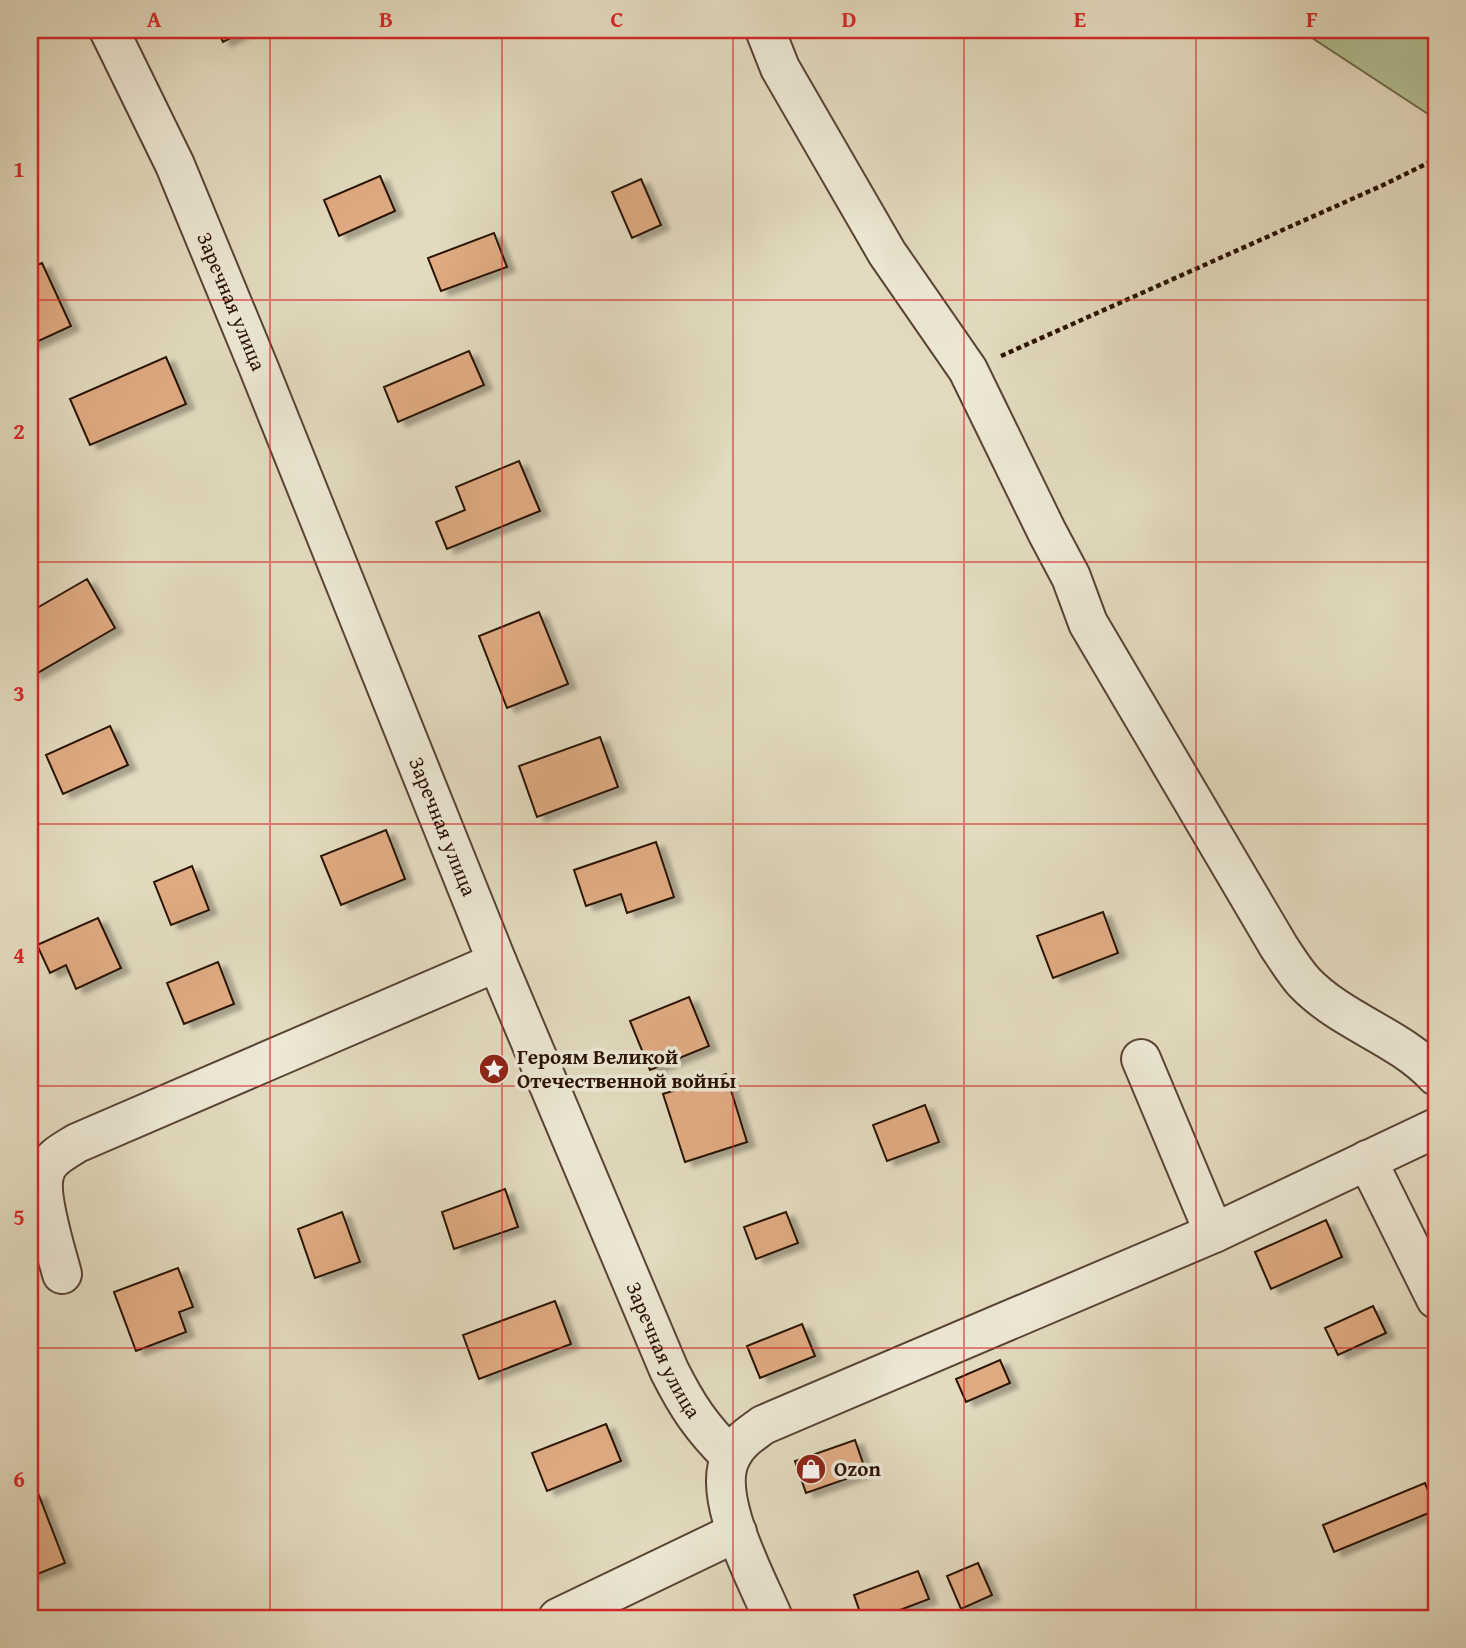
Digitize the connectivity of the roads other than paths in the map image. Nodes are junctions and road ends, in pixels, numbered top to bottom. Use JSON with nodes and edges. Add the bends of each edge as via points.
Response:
{"nodes":[{"id":1,"x":108,"y":30,"type":"edge"},
{"id":2,"x":765,"y":30,"type":"edge"},
{"id":3,"x":497,"y":962,"type":"junction"},
{"id":4,"x":1142,"y":1059,"type":"dead end"},
{"id":5,"x":1436,"y":1076,"type":"edge"},
{"id":6,"x":1436,"y":1128,"type":"edge"},
{"id":7,"x":1367,"y":1160,"type":"junction"},
{"id":8,"x":1214,"y":1233,"type":"junction"},
{"id":9,"x":62,"y":1274,"type":"dead end"},
{"id":10,"x":1436,"y":1299,"type":"edge"},
{"id":11,"x":730,"y":1456,"type":"junction"},
{"id":12,"x":737,"y":1531,"type":"junction"},
{"id":13,"x":558,"y":1618,"type":"edge"},
{"id":14,"x":773,"y":1618,"type":"edge"}],
"edges":[{"from":1,"to":3,"type":"street","name":"Заречная улица","via":[[180,177]]},
{"from":2,"to":5,"type":"street","via":[[780,68],[887,253],[968,370],[1071,577],[1088,623],[1279,947],[1304,982],[1335,1007],[1410,1051]]},
{"from":3,"to":9,"type":"street","via":[[77,1143],[55,1157],[44,1172],[43,1198]]},
{"from":3,"to":11,"type":"street","name":"Заречная улица","via":[[669,1370],[689,1409]]},
{"from":4,"to":8,"type":"street"},
{"from":6,"to":7,"type":"street"},
{"from":7,"to":8,"type":"street"},
{"from":7,"to":10,"type":"street"},
{"from":8,"to":11,"type":"street","via":[[763,1425]]},
{"from":11,"to":12,"type":"street","via":[[726,1495]]},
{"from":12,"to":13,"type":"street"},
{"from":12,"to":14,"type":"street"}]}
